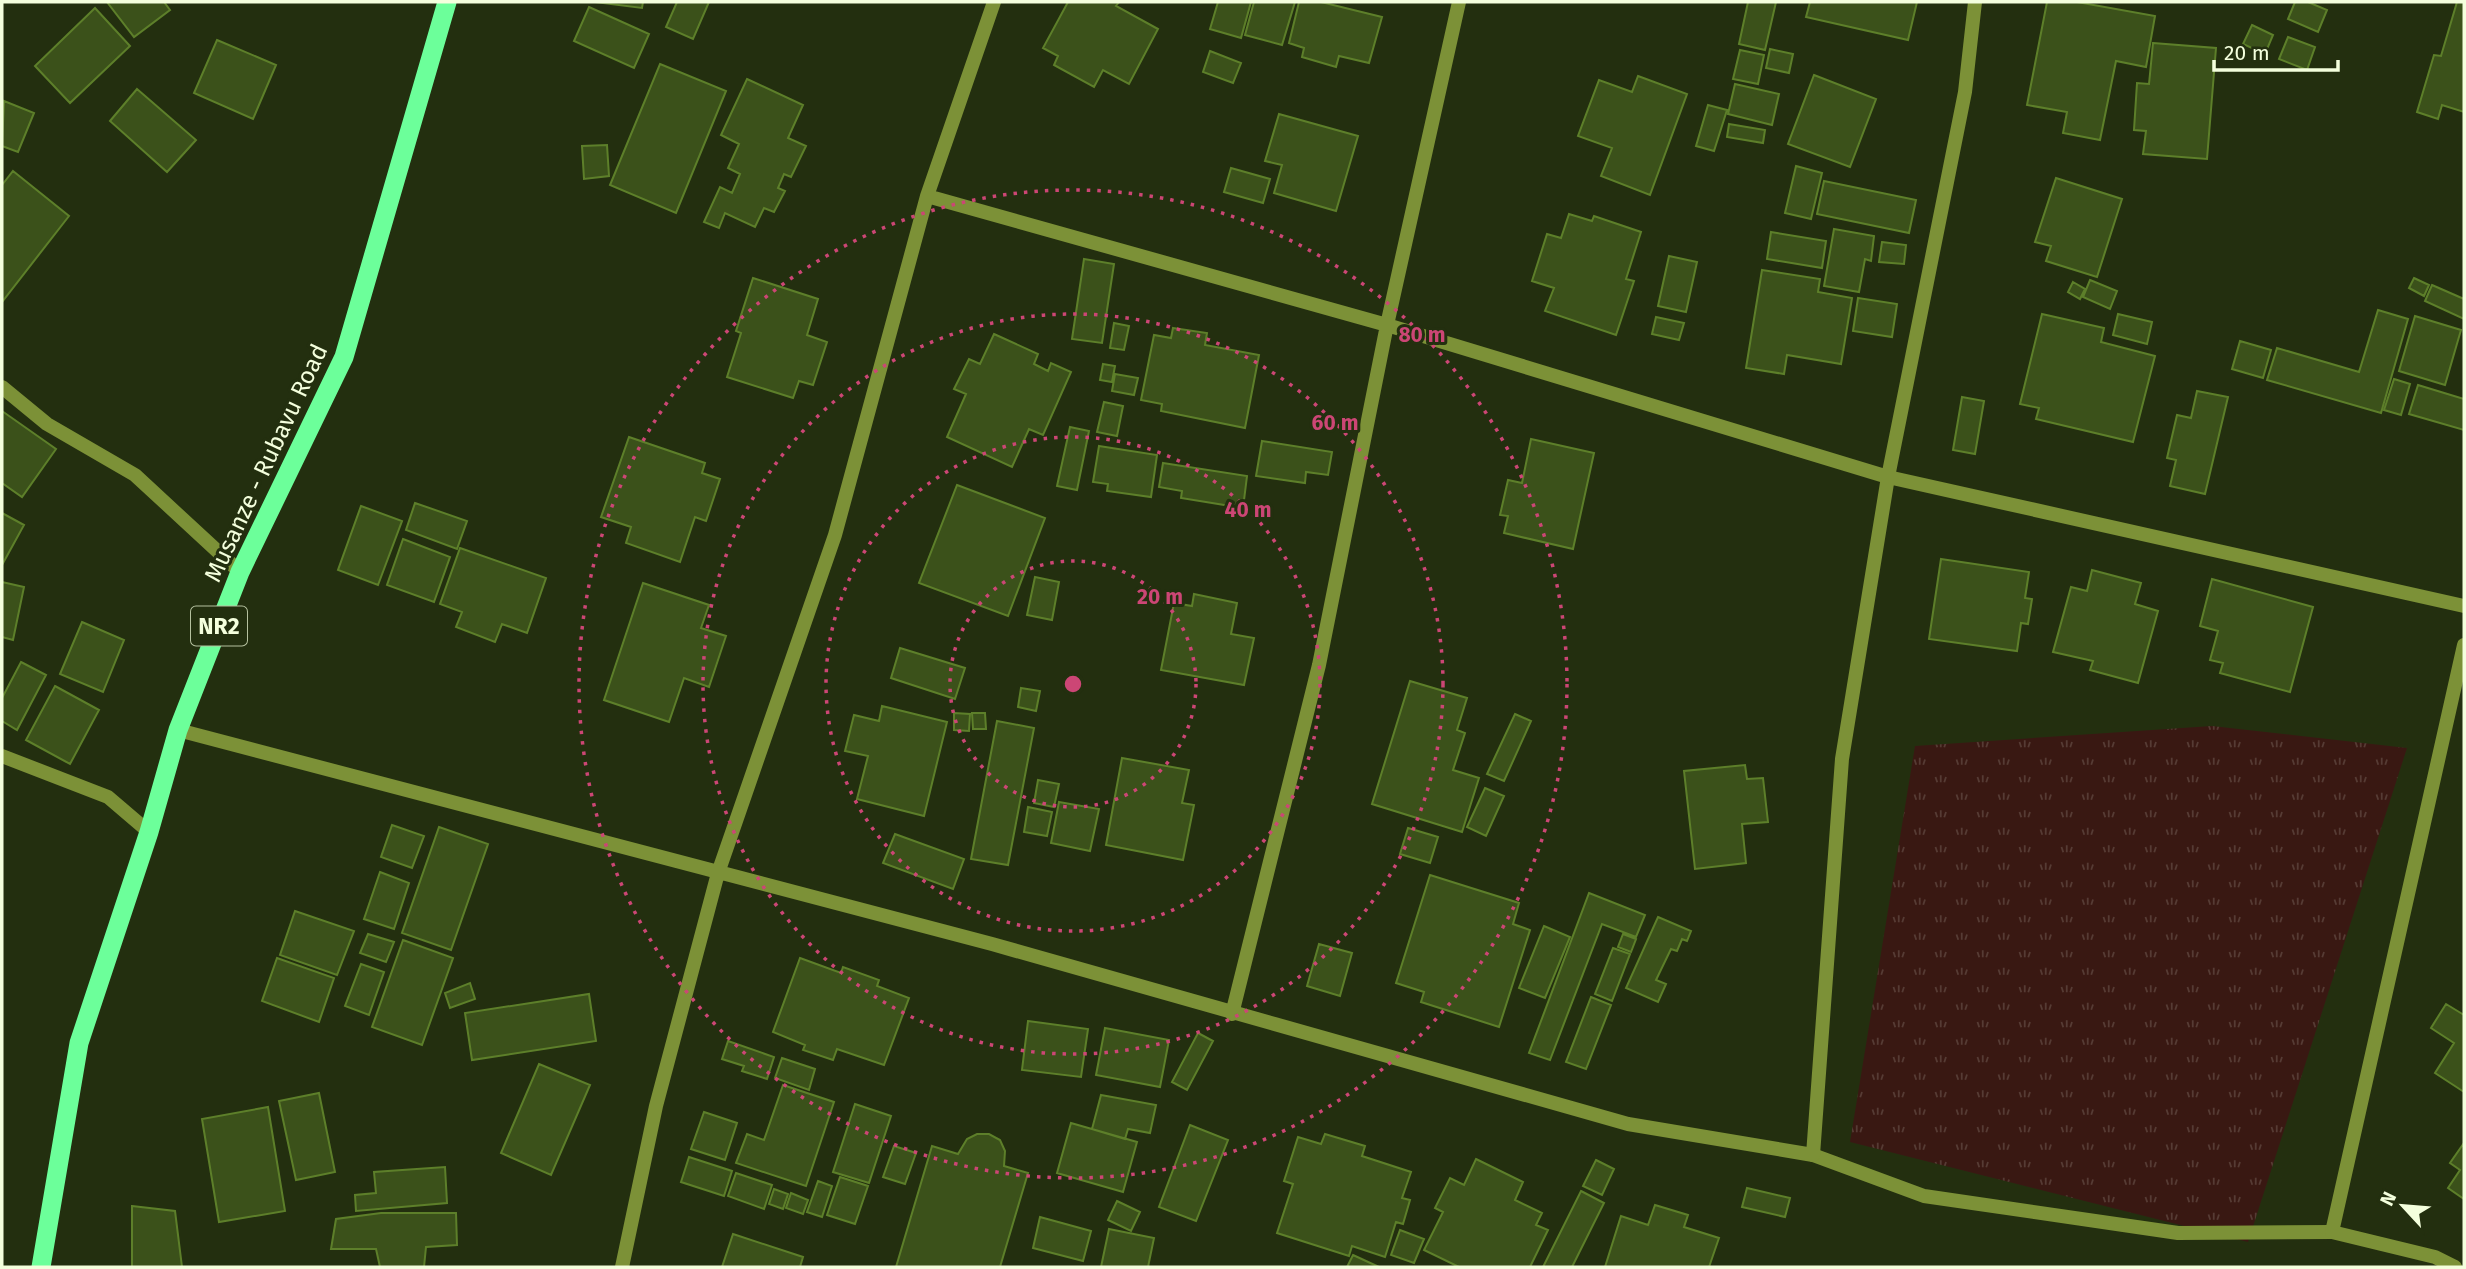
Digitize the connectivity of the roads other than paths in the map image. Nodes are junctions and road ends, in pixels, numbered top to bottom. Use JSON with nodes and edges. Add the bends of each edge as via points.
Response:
{"nodes":[{"id":1,"x":447,"y":2,"type":"edge"},
{"id":2,"x":994,"y":2,"type":"edge"},
{"id":3,"x":1459,"y":2,"type":"edge"},
{"id":4,"x":1975,"y":2,"type":"edge"},
{"id":5,"x":927,"y":196,"type":"junction"},
{"id":6,"x":1387,"y":325,"type":"junction"},
{"id":7,"x":2,"y":387,"type":"edge"},
{"id":8,"x":1888,"y":478,"type":"junction"},
{"id":9,"x":240,"y":572,"type":"junction"},
{"id":10,"x":2464,"y":607,"type":"edge"},
{"id":11,"x":2464,"y":645,"type":"edge"},
{"id":12,"x":178,"y":730,"type":"junction"},
{"id":13,"x":2,"y":756,"type":"edge"},
{"id":14,"x":149,"y":832,"type":"junction"},
{"id":15,"x":718,"y":873,"type":"junction"},
{"id":16,"x":1232,"y":1014,"type":"junction"},
{"id":17,"x":1813,"y":1155,"type":"junction"},
{"id":18,"x":2332,"y":1232,"type":"junction"},
{"id":19,"x":41,"y":1267,"type":"edge"},
{"id":20,"x":622,"y":1267,"type":"edge"},
{"id":21,"x":2455,"y":1267,"type":"edge"}],
"edges":[{"from":1,"to":9,"type":"highway","name":"Musanze - Rubavu Road","number":"NR2","via":[[344,357]]},
{"from":2,"to":5,"type":"street"},
{"from":3,"to":6,"type":"street"},
{"from":4,"to":8,"type":"street","via":[[1965,92]]},
{"from":5,"to":6,"type":"street"},
{"from":5,"to":15,"type":"street","via":[[835,535]]},
{"from":6,"to":8,"type":"street"},
{"from":6,"to":16,"type":"street","via":[[1318,665]]},
{"from":7,"to":9,"type":"street","via":[[47,424],[135,475]]},
{"from":8,"to":10,"type":"street"},
{"from":8,"to":17,"type":"street","via":[[1842,759]]},
{"from":9,"to":12,"type":"highway","name":"Musanze - Rubavu Road","number":"NR2"},
{"from":11,"to":18,"type":"street"},
{"from":12,"to":14,"type":"highway","name":"Musanze - Rubavu Road","number":"NR2"},
{"from":12,"to":15,"type":"street"},
{"from":13,"to":14,"type":"street","via":[[108,797]]},
{"from":14,"to":19,"type":"highway","name":"Musanze - Rubavu Road","number":"NR2","via":[[79,1043]]},
{"from":15,"to":16,"type":"street","via":[[992,944]]},
{"from":15,"to":20,"type":"street","via":[[656,1106]]},
{"from":16,"to":17,"type":"street","via":[[1628,1124]]},
{"from":17,"to":18,"type":"street","via":[[1924,1196],[2178,1233]]},
{"from":18,"to":21,"type":"street","via":[[2435,1257]]}]}
